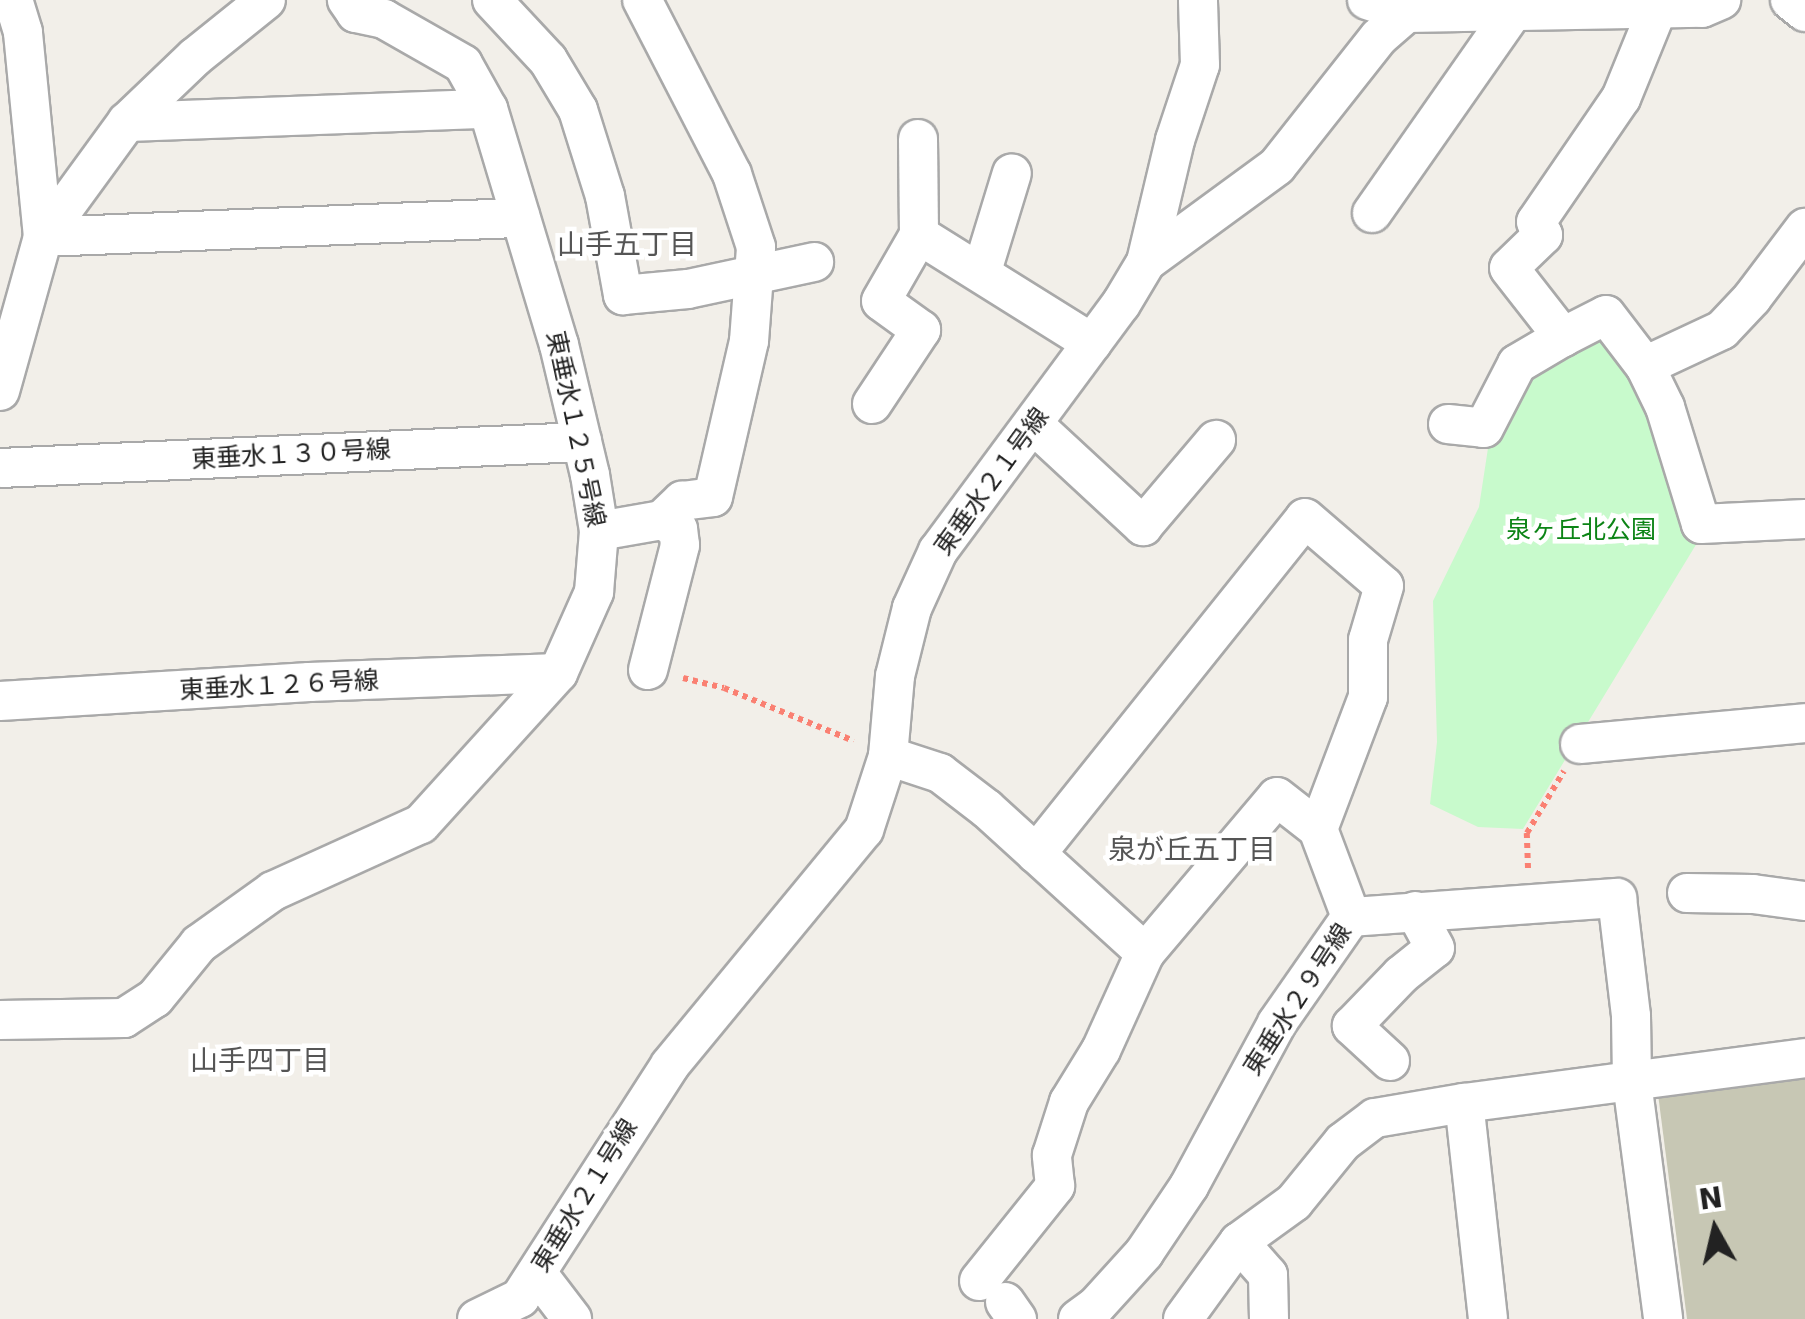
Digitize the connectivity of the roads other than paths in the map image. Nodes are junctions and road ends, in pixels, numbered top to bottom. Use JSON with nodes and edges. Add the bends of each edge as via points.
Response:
{"nodes":[{"id":1,"x":12,"y":0,"type":"edge"},
{"id":2,"x":266,"y":0,"type":"edge"},
{"id":3,"x":347,"y":0,"type":"edge"},
{"id":4,"x":492,"y":0,"type":"edge"},
{"id":5,"x":642,"y":0,"type":"edge"},
{"id":6,"x":1198,"y":0,"type":"edge"},
{"id":7,"x":1367,"y":0,"type":"edge"},
{"id":8,"x":1720,"y":0,"type":"edge"},
{"id":9,"x":1790,"y":0,"type":"edge"},
{"id":10,"x":1518,"y":6,"type":"edge"},
{"id":11,"x":1657,"y":10,"type":"junction"},
{"id":12,"x":1805,"y":12,"type":"edge"},
{"id":13,"x":1407,"y":13,"type":"junction"},
{"id":14,"x":488,"y":108,"type":"junction"},
{"id":15,"x":127,"y":122,"type":"junction"},
{"id":16,"x":918,"y":139,"type":"dead end"},
{"id":17,"x":1012,"y":173,"type":"dead end"},
{"id":18,"x":1372,"y":213,"type":"dead end"},
{"id":19,"x":520,"y":218,"type":"junction"},
{"id":20,"x":919,"y":235,"type":"junction"},
{"id":21,"x":1803,"y":235,"type":"edge"},
{"id":22,"x":43,"y":237,"type":"junction"},
{"id":23,"x":814,"y":262,"type":"dead end"},
{"id":24,"x":1146,"y":262,"type":"junction"},
{"id":25,"x":982,"y":271,"type":"junction"},
{"id":26,"x":754,"y":274,"type":"junction"},
{"id":27,"x":1563,"y":336,"type":"junction"},
{"id":28,"x":1092,"y":342,"type":"junction"},
{"id":29,"x":1645,"y":366,"type":"junction"},
{"id":30,"x":0,"y":392,"type":"edge"},
{"id":31,"x":872,"y":404,"type":"dead end"},
{"id":32,"x":1448,"y":424,"type":"dead end"},
{"id":33,"x":1034,"y":425,"type":"junction"},
{"id":34,"x":1216,"y":440,"type":"dead end"},
{"id":35,"x":582,"y":442,"type":"junction"},
{"id":36,"x":0,"y":468,"type":"edge"},
{"id":37,"x":1805,"y":518,"type":"edge"},
{"id":38,"x":662,"y":520,"type":"junction"},
{"id":39,"x":599,"y":531,"type":"junction"},
{"id":40,"x":648,"y":670,"type":"road end"},
{"id":41,"x":558,"y":674,"type":"junction"},
{"id":42,"x":0,"y":701,"type":"edge"},
{"id":43,"x":1805,"y":723,"type":"edge"},
{"id":44,"x":1580,"y":744,"type":"road end"},
{"id":45,"x":888,"y":756,"type":"junction"},
{"id":46,"x":1318,"y":829,"type":"junction"},
{"id":47,"x":1036,"y":854,"type":"junction"},
{"id":48,"x":1687,"y":893,"type":"dead end"},
{"id":49,"x":1805,"y":901,"type":"edge"},
{"id":50,"x":1415,"y":911,"type":"junction"},
{"id":51,"x":1351,"y":917,"type":"junction"},
{"id":52,"x":1145,"y":953,"type":"junction"},
{"id":53,"x":0,"y":1020,"type":"edge"},
{"id":54,"x":1805,"y":1058,"type":"edge"},
{"id":55,"x":1390,"y":1061,"type":"dead end"},
{"id":56,"x":1632,"y":1082,"type":"junction"},
{"id":57,"x":1464,"y":1103,"type":"junction"},
{"id":58,"x":1239,"y":1242,"type":"junction"},
{"id":59,"x":537,"y":1273,"type":"junction"},
{"id":60,"x":1000,"y":1300,"type":"edge"},
{"id":61,"x":477,"y":1319,"type":"edge"},
{"id":62,"x":572,"y":1319,"type":"edge"},
{"id":63,"x":1078,"y":1319,"type":"edge"},
{"id":64,"x":1183,"y":1319,"type":"edge"},
{"id":65,"x":1270,"y":1319,"type":"edge"},
{"id":66,"x":1488,"y":1319,"type":"edge"},
{"id":67,"x":1663,"y":1319,"type":"edge"}],
"edges":[{"from":1,"to":22,"type":"street","via":[[23,32]]},
{"from":2,"to":15,"type":"street"},
{"from":3,"to":14,"type":"street","name":"東垂水１２５号線","via":[[356,13],[384,19],[463,64]]},
{"from":4,"to":26,"type":"street","via":[[548,60],[578,110],[605,196],[624,294]]},
{"from":5,"to":26,"type":"street","via":[[732,174],[756,247]]},
{"from":6,"to":24,"type":"street","via":[[1200,64]]},
{"from":7,"to":13,"type":"street"},
{"from":8,"to":11,"type":"street","via":[[1702,8]]},
{"from":9,"to":12,"type":"street"},
{"from":10,"to":11,"type":"street"},
{"from":10,"to":13,"type":"street"},
{"from":10,"to":18,"type":"street"},
{"from":11,"to":27,"type":"street","via":[[1621,98],[1536,222],[1542,235],[1509,268]]},
{"from":13,"to":24,"type":"street","name":"東垂水２１号線","via":[[1368,50],[1277,166]]},
{"from":14,"to":15,"type":"street"},
{"from":14,"to":19,"type":"street","name":"東垂水１２５号線"},
{"from":15,"to":22,"type":"street"},
{"from":16,"to":20,"type":"street"},
{"from":17,"to":25,"type":"street"},
{"from":19,"to":22,"type":"street"},
{"from":19,"to":35,"type":"street","name":"東垂水１２５号線"},
{"from":20,"to":25,"type":"street"},
{"from":20,"to":31,"type":"street","via":[[881,301],[921,330]]},
{"from":21,"to":29,"type":"street","via":[[1722,330]]},
{"from":22,"to":30,"type":"street"},
{"from":23,"to":26,"type":"street"},
{"from":24,"to":28,"type":"street","name":"東垂水２１号線"},
{"from":25,"to":28,"type":"street"},
{"from":26,"to":38,"type":"street","via":[[749,341],[713,497],[682,501]]},
{"from":27,"to":29,"type":"street","via":[[1606,314]]},
{"from":27,"to":32,"type":"street","via":[[1517,364],[1484,428]]},
{"from":28,"to":33,"type":"street","name":"東垂水２１号線"},
{"from":29,"to":37,"type":"street","via":[[1702,524]]},
{"from":33,"to":34,"type":"street","via":[[1143,526]]},
{"from":33,"to":45,"type":"street","name":"東垂水２１号線","via":[[938,551],[912,608],[895,676]]},
{"from":35,"to":36,"type":"street","name":"東垂水１３０号線"},
{"from":35,"to":39,"type":"street","name":"東垂水１２５号線"},
{"from":38,"to":39,"type":"street"},
{"from":38,"to":40,"type":"street","via":[[678,529],[680,546]]},
{"from":39,"to":41,"type":"street","name":"東垂水１２５号線","via":[[594,592]]},
{"from":41,"to":42,"type":"street","name":"東垂水１２６号線"},
{"from":41,"to":53,"type":"street","name":"東垂水１２５号線","via":[[422,824],[273,891],[199,944],[155,998],[124,1018]]},
{"from":43,"to":44,"type":"street"},
{"from":45,"to":47,"type":"street","via":[[940,773]]},
{"from":45,"to":59,"type":"street","name":"東垂水２１号線","via":[[864,830],[670,1065]]},
{"from":46,"to":47,"type":"street","via":[[1368,697],[1368,640],[1384,586],[1305,518]]},
{"from":46,"to":51,"type":"street"},
{"from":46,"to":52,"type":"street","via":[[1276,797]]},
{"from":47,"to":52,"type":"street"},
{"from":48,"to":49,"type":"street"},
{"from":50,"to":51,"type":"street","name":"東垂水２９号線"},
{"from":50,"to":55,"type":"street","via":[[1435,948],[1352,1026]]},
{"from":50,"to":56,"type":"street","name":"東垂水２９号線","via":[[1618,898]]},
{"from":51,"to":63,"type":"street","name":"東垂水２９号線","via":[[1277,1023],[1189,1186],[1144,1253]]},
{"from":52,"to":60,"type":"street","via":[[1101,1050],[1068,1102],[1052,1156],[1055,1186]]},
{"from":54,"to":56,"type":"street"},
{"from":56,"to":57,"type":"street"},
{"from":56,"to":67,"type":"street"},
{"from":57,"to":58,"type":"street","via":[[1375,1118],[1343,1142],[1294,1202]]},
{"from":57,"to":66,"type":"street"},
{"from":58,"to":64,"type":"street"},
{"from":58,"to":65,"type":"street","via":[[1268,1275]]},
{"from":59,"to":61,"type":"street","name":"東垂水２１号線","via":[[520,1298]]},
{"from":59,"to":62,"type":"street"}]}
